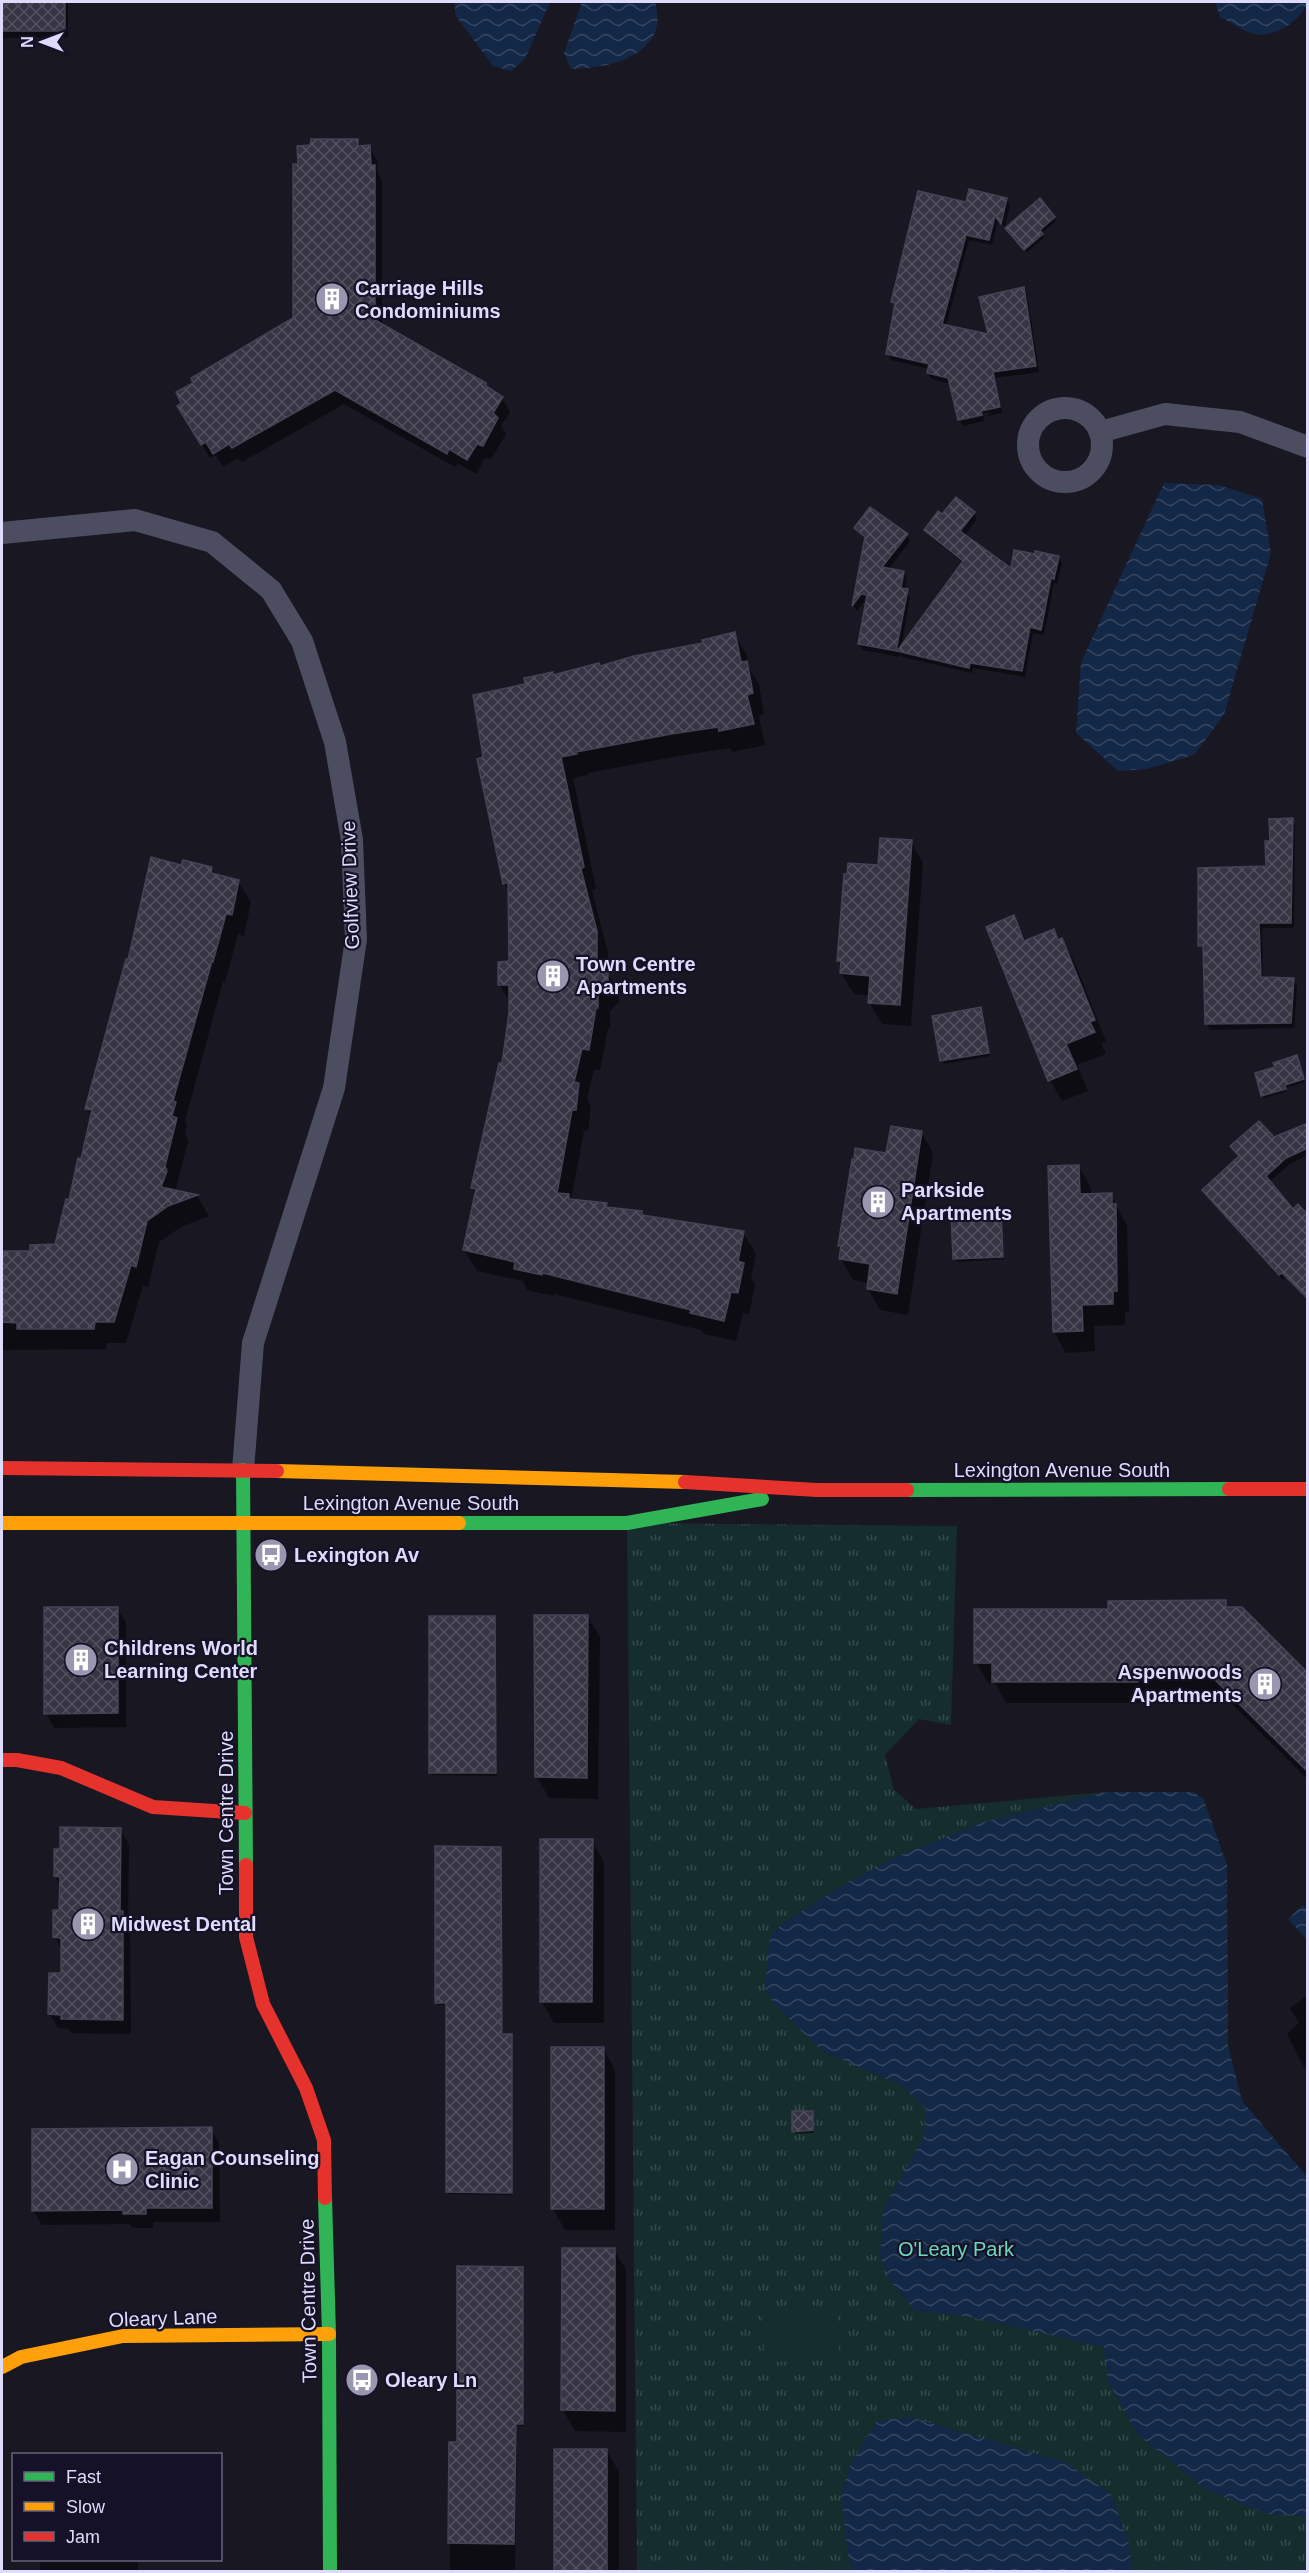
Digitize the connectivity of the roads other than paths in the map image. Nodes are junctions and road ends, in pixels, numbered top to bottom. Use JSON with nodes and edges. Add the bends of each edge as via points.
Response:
{"nodes":[{"id":1,"x":1100,"y":432,"type":"dead end"},
{"id":2,"x":1308,"y":447,"type":"edge"},
{"id":3,"x":2,"y":533,"type":"edge"},
{"id":4,"x":2,"y":1468,"type":"edge"},
{"id":5,"x":243,"y":1470,"type":"junction"},
{"id":6,"x":1308,"y":1489,"type":"edge"},
{"id":7,"x":817,"y":1490,"type":"junction"},
{"id":8,"x":2,"y":1523,"type":"edge"},
{"id":9,"x":243,"y":1523,"type":"junction"},
{"id":10,"x":2,"y":1760,"type":"edge"},
{"id":11,"x":245,"y":1813,"type":"junction"},
{"id":12,"x":329,"y":2334,"type":"junction"},
{"id":13,"x":2,"y":2367,"type":"edge"},
{"id":14,"x":330,"y":2571,"type":"edge"}],
"edges":[{"from":1,"to":2,"type":"street","via":[[1165,414],[1240,422]]},
{"from":3,"to":5,"type":"street","name":"Golfview Drive","via":[[135,520],[212,543],[271,590],[302,641],[335,742],[352,840],[356,939],[334,1088],[253,1343]]},
{"from":4,"to":5,"type":"street","name":"Lexington Avenue South"},
{"from":5,"to":7,"type":"street","name":"Lexington Avenue South","via":[[645,1479]]},
{"from":5,"to":9,"type":"street","name":"Town Centre Drive"},
{"from":6,"to":7,"type":"street","name":"Lexington Avenue South"},
{"from":7,"to":9,"type":"street","name":"Lexington Avenue South","via":[[627,1523]]},
{"from":8,"to":9,"type":"street","name":"Lexington Avenue South"},
{"from":9,"to":11,"type":"street","name":"Town Centre Drive"},
{"from":10,"to":11,"type":"street","via":[[62,1768],[153,1807]]},
{"from":11,"to":12,"type":"street","name":"Town Centre Drive","via":[[246,1937],[263,2004],[306,2088],[324,2140]]},
{"from":12,"to":13,"type":"street","name":"Oleary Lane","via":[[123,2336],[21,2357]]},
{"from":12,"to":14,"type":"street","name":"Town Centre Drive"}]}
